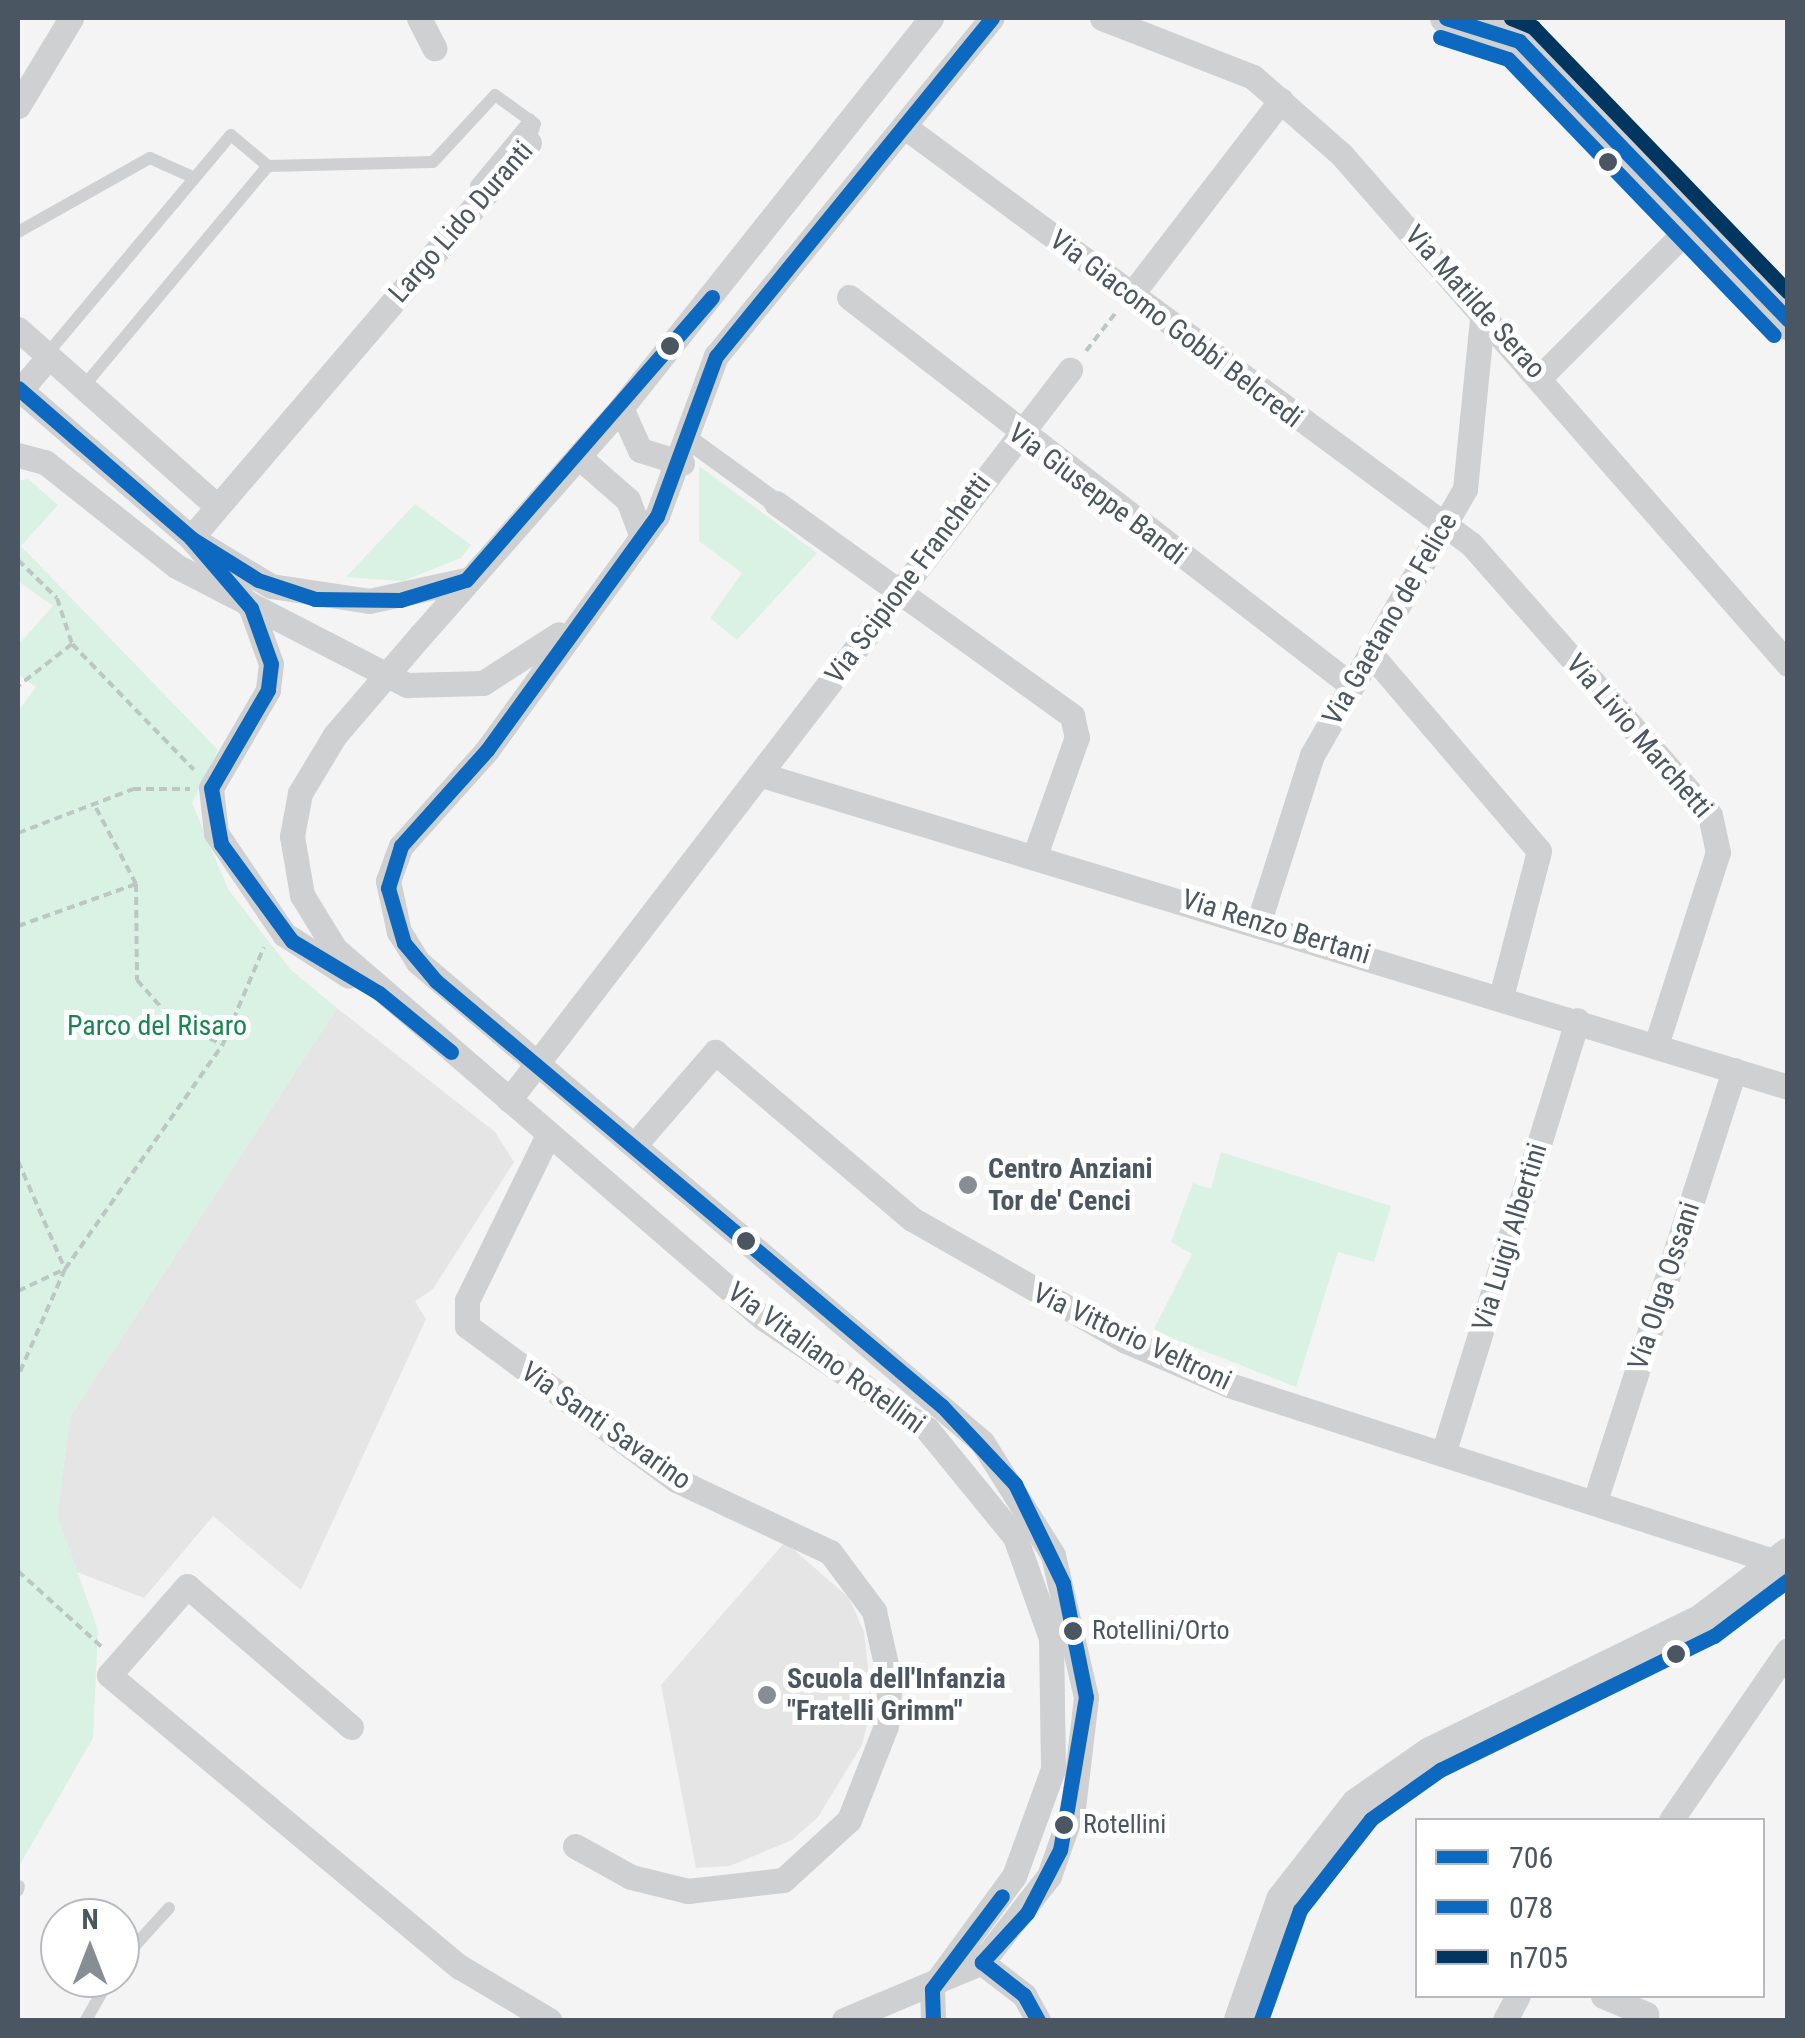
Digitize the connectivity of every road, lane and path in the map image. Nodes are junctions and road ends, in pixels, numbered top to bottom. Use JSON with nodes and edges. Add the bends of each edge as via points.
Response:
{"nodes":[{"id":1,"x":70,"y":18,"type":"edge"},
{"id":2,"x":419,"y":18,"type":"edge"},
{"id":3,"x":931,"y":18,"type":"edge"},
{"id":4,"x":992,"y":18,"type":"edge"},
{"id":5,"x":1102,"y":18,"type":"edge"},
{"id":6,"x":1446,"y":18,"type":"edge"},
{"id":7,"x":1508,"y":29,"type":"edge"},
{"id":8,"x":434,"y":48,"type":"dead end"},
{"id":9,"x":1280,"y":100,"type":"junction"},
{"id":10,"x":18,"y":106,"type":"edge"},
{"id":11,"x":909,"y":130,"type":"junction"},
{"id":12,"x":530,"y":131,"type":"junction"},
{"id":13,"x":268,"y":166,"type":"junction"},
{"id":14,"x":190,"y":176,"type":"junction"},
{"id":15,"x":476,"y":184,"type":"dead end"},
{"id":16,"x":1692,"y":225,"type":"junction"},
{"id":17,"x":18,"y":232,"type":"edge"},
{"id":18,"x":1131,"y":295,"type":"junction"},
{"id":19,"x":848,"y":297,"type":"dead end"},
{"id":20,"x":1482,"y":310,"type":"junction"},
{"id":21,"x":1788,"y":321,"type":"edge"},
{"id":22,"x":18,"y":329,"type":"edge"},
{"id":23,"x":43,"y":361,"type":"junction"},
{"id":24,"x":1070,"y":370,"type":"joint"},
{"id":25,"x":1542,"y":376,"type":"junction"},
{"id":26,"x":83,"y":388,"type":"junction"},
{"id":27,"x":18,"y":390,"type":"edge"},
{"id":28,"x":621,"y":408,"type":"junction"},
{"id":29,"x":1018,"y":434,"type":"junction"},
{"id":30,"x":685,"y":452,"type":"junction"},
{"id":31,"x":18,"y":455,"type":"edge"},
{"id":32,"x":578,"y":457,"type":"junction"},
{"id":33,"x":776,"y":504,"type":"joint"},
{"id":34,"x":217,"y":506,"type":"junction"},
{"id":35,"x":1446,"y":524,"type":"junction"},
{"id":36,"x":642,"y":536,"type":"junction"},
{"id":37,"x":192,"y":538,"type":"junction"},
{"id":38,"x":18,"y":560,"type":"edge"},
{"id":39,"x":466,"y":580,"type":"junction"},
{"id":40,"x":896,"y":590,"type":"junction"},
{"id":41,"x":592,"y":604,"type":"junction"},
{"id":42,"x":251,"y":608,"type":"junction"},
{"id":43,"x":72,"y":644,"type":"junction"},
{"id":44,"x":1370,"y":653,"type":"junction"},
{"id":45,"x":1788,"y":664,"type":"edge"},
{"id":46,"x":1350,"y":685,"type":"junction"},
{"id":47,"x":18,"y":686,"type":"edge"},
{"id":48,"x":762,"y":776,"type":"junction"},
{"id":49,"x":211,"y":788,"type":"junction"},
{"id":50,"x":94,"y":804,"type":"junction"},
{"id":51,"x":18,"y":833,"type":"edge"},
{"id":52,"x":1035,"y":855,"type":"junction"},
{"id":53,"x":136,"y":884,"type":"junction"},
{"id":54,"x":1259,"y":921,"type":"junction"},
{"id":55,"x":18,"y":926,"type":"edge"},
{"id":56,"x":277,"y":926,"type":"junction"},
{"id":57,"x":380,"y":993,"type":"junction"},
{"id":58,"x":1501,"y":997,"type":"junction"},
{"id":59,"x":1577,"y":1020,"type":"junction"},
{"id":60,"x":223,"y":1044,"type":"junction"},
{"id":61,"x":1656,"y":1045,"type":"junction"},
{"id":62,"x":541,"y":1062,"type":"junction"},
{"id":63,"x":1734,"y":1070,"type":"junction"},
{"id":64,"x":1788,"y":1087,"type":"edge"},
{"id":65,"x":508,"y":1100,"type":"junction"},
{"id":66,"x":548,"y":1135,"type":"junction"},
{"id":67,"x":638,"y":1142,"type":"junction"},
{"id":68,"x":18,"y":1161,"type":"edge"},
{"id":69,"x":65,"y":1269,"type":"junction"},
{"id":70,"x":18,"y":1291,"type":"edge"},
{"id":71,"x":826,"y":1305,"type":"junction"},
{"id":72,"x":799,"y":1343,"type":"junction"},
{"id":73,"x":18,"y":1376,"type":"edge"},
{"id":74,"x":1443,"y":1454,"type":"junction"},
{"id":75,"x":1595,"y":1502,"type":"junction"},
{"id":76,"x":1785,"y":1565,"type":"edge"},
{"id":77,"x":18,"y":1571,"type":"edge"},
{"id":78,"x":1788,"y":1650,"type":"edge"},
{"id":79,"x":119,"y":1662,"type":"junction"},
{"id":80,"x":351,"y":1727,"type":"dead end"},
{"id":81,"x":1672,"y":1818,"type":"edge"},
{"id":82,"x":575,"y":1846,"type":"dead end"},
{"id":83,"x":169,"y":1908,"type":"dead end"},
{"id":84,"x":140,"y":1940,"type":"edge"},
{"id":85,"x":972,"y":1955,"type":"junction"},
{"id":86,"x":932,"y":1989,"type":"junction"},
{"id":87,"x":99,"y":1998,"type":"edge"},
{"id":88,"x":1517,"y":1998,"type":"edge"},
{"id":89,"x":1608,"y":1998,"type":"edge"},
{"id":90,"x":1646,"y":2014,"type":"dead end"},
{"id":91,"x":86,"y":2020,"type":"edge"},
{"id":92,"x":549,"y":2020,"type":"edge"},
{"id":93,"x":844,"y":2020,"type":"edge"},
{"id":94,"x":933,"y":2020,"type":"edge"},
{"id":95,"x":1038,"y":2020,"type":"edge"},
{"id":96,"x":1240,"y":2020,"type":"edge"},
{"id":97,"x":1504,"y":2020,"type":"edge"}],
"edges":[{"from":1,"to":10,"type":"street"},
{"from":2,"to":8,"type":"street"},
{"from":3,"to":28,"type":"street"},
{"from":4,"to":11,"type":"street"},
{"from":5,"to":9,"type":"street","name":"Via Matilde Serao","via":[[1241,72]]},
{"from":6,"to":7,"type":"street"},
{"from":7,"to":16,"type":"main road"},
{"from":9,"to":18,"type":"street"},
{"from":9,"to":20,"type":"street","name":"Via Matilde Serao"},
{"from":11,"to":18,"type":"street","name":"Via Giacomo Gobbi Belcredi"},
{"from":11,"to":30,"type":"street","via":[[720,350]]},
{"from":12,"to":13,"type":"lane","name":"Largo Lido Duranti","via":[[495,95],[433,162]]},
{"from":12,"to":15,"type":"lane"},
{"from":12,"to":34,"type":"street","name":"Largo Lido Duranti"},
{"from":13,"to":14,"type":"lane","via":[[231,135]]},
{"from":13,"to":26,"type":"lane"},
{"from":14,"to":17,"type":"lane","via":[[150,158]]},
{"from":14,"to":23,"type":"lane"},
{"from":16,"to":21,"type":"main road"},
{"from":16,"to":25,"type":"street"},
{"from":18,"to":24,"type":"path"},
{"from":18,"to":35,"type":"street","name":"Via Giacomo Gobbi Belcredi"},
{"from":19,"to":29,"type":"street","name":"Via Giuseppe Bandi"},
{"from":20,"to":25,"type":"street","name":"Via Matilde Serao"},
{"from":20,"to":35,"type":"street","name":"Via Gaetano de Felice","via":[[1469,474]]},
{"from":22,"to":23,"type":"street"},
{"from":23,"to":26,"type":"street"},
{"from":23,"to":27,"type":"street","bridge":true},
{"from":24,"to":29,"type":"street","name":"Via Scipione Franchetti"},
{"from":25,"to":45,"type":"street","name":"Via Matilde Serao"},
{"from":26,"to":34,"type":"street"},
{"from":27,"to":37,"type":"street"},
{"from":28,"to":30,"type":"street","via":[[640,450]]},
{"from":28,"to":32,"type":"street"},
{"from":29,"to":40,"type":"street","name":"Via Scipione Franchetti"},
{"from":29,"to":46,"type":"street","name":"Via Giuseppe Bandi"},
{"from":30,"to":33,"type":"street"},
{"from":30,"to":36,"type":"street"},
{"from":31,"to":42,"type":"street","via":[[45,462],[176,566]]},
{"from":32,"to":36,"type":"street","via":[[630,504]]},
{"from":32,"to":39,"type":"street"},
{"from":33,"to":40,"type":"street"},
{"from":34,"to":37,"type":"street","name":"Largo Lido Duranti"},
{"from":35,"to":44,"type":"street","name":"Via Gaetano de Felice"},
{"from":35,"to":61,"type":"street","name":"Via Livio Marchetti","via":[[1714,823],[1716,858]]},
{"from":36,"to":41,"type":"street"},
{"from":37,"to":39,"type":"street","via":[[258,580],[315,599],[400,600]]},
{"from":37,"to":42,"type":"street"},
{"from":38,"to":43,"type":"path","via":[[57,598]]},
{"from":39,"to":57,"type":"street","bridge":true,"via":[[336,735],[296,808],[295,873],[328,940]]},
{"from":40,"to":48,"type":"street","name":"Via Scipione Franchetti"},
{"from":40,"to":52,"type":"street","via":[[1074,719],[1076,740]]},
{"from":41,"to":42,"type":"street","via":[[512,670],[448,690],[384,676]]},
{"from":41,"to":62,"type":"street","name":"Via Vitaliano Rotellini","via":[[487,750],[396,854],[388,888],[410,953]]},
{"from":42,"to":49,"type":"street","via":[[270,686]]},
{"from":43,"to":47,"type":"path"},
{"from":43,"to":49,"type":"path"},
{"from":44,"to":46,"type":"street","name":"Via Gaetano de Felice"},
{"from":44,"to":58,"type":"street","via":[[1539,851]]},
{"from":46,"to":54,"type":"street","name":"Via Gaetano de Felice","via":[[1304,775]]},
{"from":48,"to":52,"type":"street","name":"Via Renzo Bertani"},
{"from":48,"to":62,"type":"street","name":"Via Scipione Franchetti"},
{"from":49,"to":50,"type":"path","via":[[134,789]]},
{"from":49,"to":56,"type":"street","via":[[221,844]]},
{"from":50,"to":51,"type":"path"},
{"from":50,"to":53,"type":"path"},
{"from":52,"to":54,"type":"street","name":"Via Renzo Bertani"},
{"from":53,"to":55,"type":"path"},
{"from":53,"to":60,"type":"path","via":[[137,980],[174,1022]]},
{"from":54,"to":58,"type":"street","name":"Via Renzo Bertani"},
{"from":56,"to":57,"type":"street"},
{"from":56,"to":60,"type":"path"},
{"from":57,"to":65,"type":"street","name":"Via Vitaliano Rotellini"},
{"from":58,"to":59,"type":"street","name":"Via Renzo Bertani"},
{"from":59,"to":61,"type":"street","name":"Via Renzo Bertani"},
{"from":59,"to":74,"type":"street","name":"Via Luigi Albertini"},
{"from":60,"to":69,"type":"path"},
{"from":61,"to":63,"type":"street","name":"Via Renzo Bertani"},
{"from":62,"to":65,"type":"street","name":"Via Scipione Franchetti"},
{"from":62,"to":67,"type":"street","name":"Via Vitaliano Rotellini"},
{"from":63,"to":64,"type":"street","name":"Via Renzo Bertani"},
{"from":63,"to":75,"type":"street","name":"Via Olga Ossani"},
{"from":65,"to":66,"type":"street","name":"Via Vitaliano Rotellini"},
{"from":66,"to":72,"type":"street","name":"Via Vitaliano Rotellini"},
{"from":66,"to":82,"type":"street","name":"Via Santi Savarino","via":[[467,1300],[467,1326],[676,1480],[830,1552],[874,1611],[890,1682],[886,1726],[848,1820],[783,1880],[688,1891],[631,1877]]},
{"from":67,"to":71,"type":"street","name":"Via Vitaliano Rotellini"},
{"from":67,"to":74,"type":"street","name":"Via Vittorio Veltroni","via":[[715,1052],[897,1207],[1010,1278],[1192,1371]]},
{"from":68,"to":69,"type":"path"},
{"from":69,"to":70,"type":"path"},
{"from":69,"to":73,"type":"path"},
{"from":71,"to":72,"type":"street"},
{"from":71,"to":85,"type":"street","name":"Via Vitaliano Rotellini","via":[[998,1461],[1047,1542],[1080,1642],[1084,1740],[1068,1826],[1027,1913]]},
{"from":72,"to":85,"type":"street","name":"Via Vitaliano Rotellini","via":[[927,1429],[971,1474],[1015,1536],[1046,1613],[1058,1700],[1044,1801]]},
{"from":74,"to":75,"type":"street","name":"Via Vittorio Veltroni"},
{"from":75,"to":76,"type":"street","name":"Via Vittorio Veltroni"},
{"from":76,"to":96,"type":"street","via":[[1703,1619],[1430,1753],[1357,1804],[1282,1900]]},
{"from":77,"to":79,"type":"path"},
{"from":78,"to":81,"type":"street"},
{"from":79,"to":80,"type":"street","via":[[187,1586]]},
{"from":79,"to":92,"type":"street","via":[[109,1675],[460,1967]]},
{"from":83,"to":84,"type":"lane"},
{"from":85,"to":86,"type":"street","name":"Via Vitaliano Rotellini"},
{"from":85,"to":95,"type":"street"},
{"from":86,"to":93,"type":"street","name":"Via Vitaliano Rotellini"},
{"from":86,"to":94,"type":"street"},
{"from":87,"to":91,"type":"lane"},
{"from":88,"to":97,"type":"street"},
{"from":89,"to":90,"type":"street"}]}
